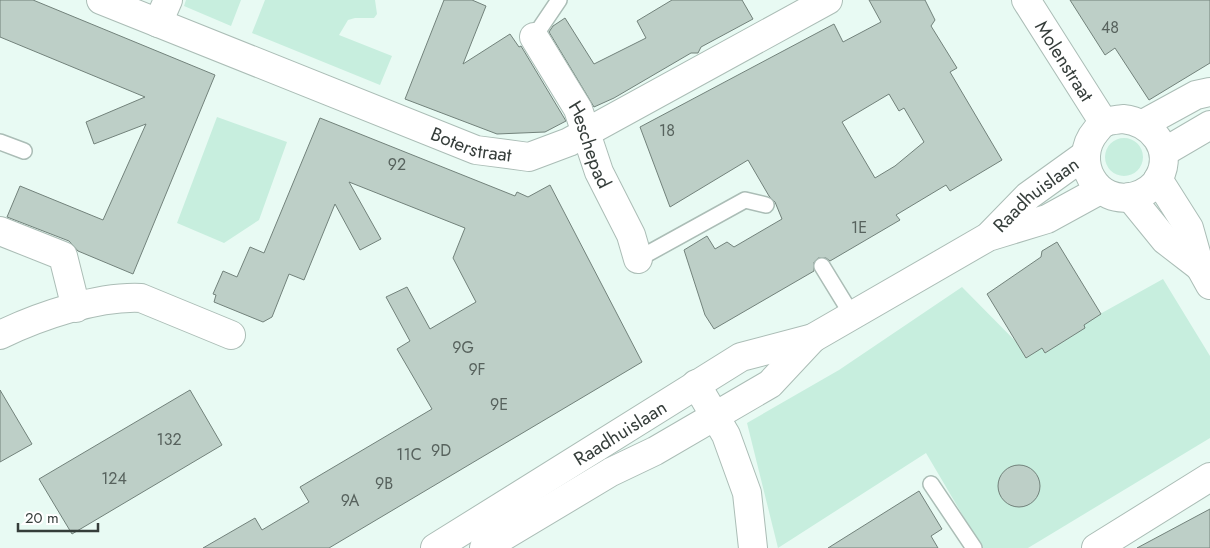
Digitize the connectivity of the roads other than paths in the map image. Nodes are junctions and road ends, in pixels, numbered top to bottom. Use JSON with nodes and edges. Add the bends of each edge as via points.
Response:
{"nodes":[{"id":1,"x":101,"y":0,"type":"edge"},
{"id":2,"x":559,"y":0,"type":"edge"},
{"id":3,"x":828,"y":0,"type":"edge"},
{"id":4,"x":1026,"y":0,"type":"edge"},
{"id":5,"x":163,"y":12,"type":"edge"},
{"id":6,"x":534,"y":37,"type":"joint"},
{"id":7,"x":1210,"y":92,"type":"edge"},
{"id":8,"x":1104,"y":123,"type":"junction"},
{"id":9,"x":1143,"y":124,"type":"junction"},
{"id":10,"x":1210,"y":125,"type":"edge"},
{"id":11,"x":585,"y":133,"type":"junction"},
{"id":12,"x":0,"y":142,"type":"edge"},
{"id":13,"x":24,"y":151,"type":"dead end"},
{"id":14,"x":1164,"y":152,"type":"junction"},
{"id":15,"x":1085,"y":155,"type":"junction"},
{"id":16,"x":1158,"y":179,"type":"junction"},
{"id":17,"x":1100,"y":190,"type":"junction"},
{"id":18,"x":1130,"y":197,"type":"junction"},
{"id":19,"x":766,"y":205,"type":"dead end"},
{"id":20,"x":0,"y":231,"type":"edge"},
{"id":21,"x":988,"y":237,"type":"junction"},
{"id":22,"x":638,"y":259,"type":"joint"},
{"id":23,"x":822,"y":266,"type":"dead end"},
{"id":24,"x":1205,"y":276,"type":"edge"},
{"id":25,"x":76,"y":308,"type":"junction"},
{"id":26,"x":852,"y":315,"type":"junction"},
{"id":27,"x":0,"y":335,"type":"edge"},
{"id":28,"x":231,"y":335,"type":"dead end"},
{"id":29,"x":814,"y":338,"type":"junction"},
{"id":30,"x":696,"y":384,"type":"junction"},
{"id":31,"x":716,"y":415,"type":"junction"},
{"id":32,"x":1210,"y":477,"type":"edge"},
{"id":33,"x":931,"y":484,"type":"dead end"},
{"id":34,"x":435,"y":548,"type":"edge"},
{"id":35,"x":484,"y":548,"type":"edge"},
{"id":36,"x":753,"y":548,"type":"edge"},
{"id":37,"x":974,"y":548,"type":"edge"},
{"id":38,"x":1096,"y":548,"type":"edge"}],
"edges":[{"from":1,"to":5,"type":"street","name":"Boterstraat"},
{"from":2,"to":6,"type":"lane"},
{"from":3,"to":11,"type":"street","name":"Boterstraat"},
{"from":4,"to":8,"type":"street","name":"Molenstraat"},
{"from":5,"to":11,"type":"street","name":"Boterstraat","via":[[476,150],[529,157]]},
{"from":6,"to":11,"type":"street","name":"Heschepad","via":[[578,109]]},
{"from":7,"to":9,"type":"street","via":[[1196,95]]},
{"from":8,"to":9,"type":"street","via":[[1123,119]]},
{"from":8,"to":15,"type":"street","via":[[1092,137]]},
{"from":9,"to":14,"type":"street","via":[[1153,131]]},
{"from":10,"to":14,"type":"street"},
{"from":11,"to":22,"type":"street","name":"Heschepad","via":[[599,172],[631,235]]},
{"from":12,"to":13,"type":"lane"},
{"from":14,"to":16,"type":"street"},
{"from":15,"to":17,"type":"street","via":[[1091,180]]},
{"from":15,"to":21,"type":"street","name":"Raadhuislaan","via":[[1028,196]]},
{"from":16,"to":18,"type":"street","via":[[1151,188]]},
{"from":16,"to":24,"type":"street","via":[[1189,228]]},
{"from":17,"to":18,"type":"street","via":[[1119,198]]},
{"from":17,"to":21,"type":"street","name":"Raadhuislaan","via":[[1046,219]]},
{"from":18,"to":24,"type":"street","via":[[1165,240]]},
{"from":19,"to":22,"type":"lane","via":[[745,200]]},
{"from":20,"to":25,"type":"street","via":[[63,256]]},
{"from":21,"to":26,"type":"street","name":"Raadhuislaan"},
{"from":23,"to":26,"type":"lane"},
{"from":25,"to":27,"type":"street","via":[[22,324]]},
{"from":25,"to":28,"type":"street","via":[[141,298]]},
{"from":26,"to":29,"type":"street","name":"Raadhuislaan"},
{"from":29,"to":30,"type":"street","name":"Raadhuislaan","via":[[741,357]]},
{"from":29,"to":31,"type":"street","name":"Raadhuislaan","via":[[770,384]]},
{"from":30,"to":31,"type":"street"},
{"from":30,"to":34,"type":"street","name":"Raadhuislaan"},
{"from":31,"to":35,"type":"street","name":"Raadhuislaan","via":[[656,451],[611,472]]},
{"from":31,"to":36,"type":"street","via":[[747,493]]},
{"from":32,"to":38,"type":"street"},
{"from":33,"to":37,"type":"lane"}]}
